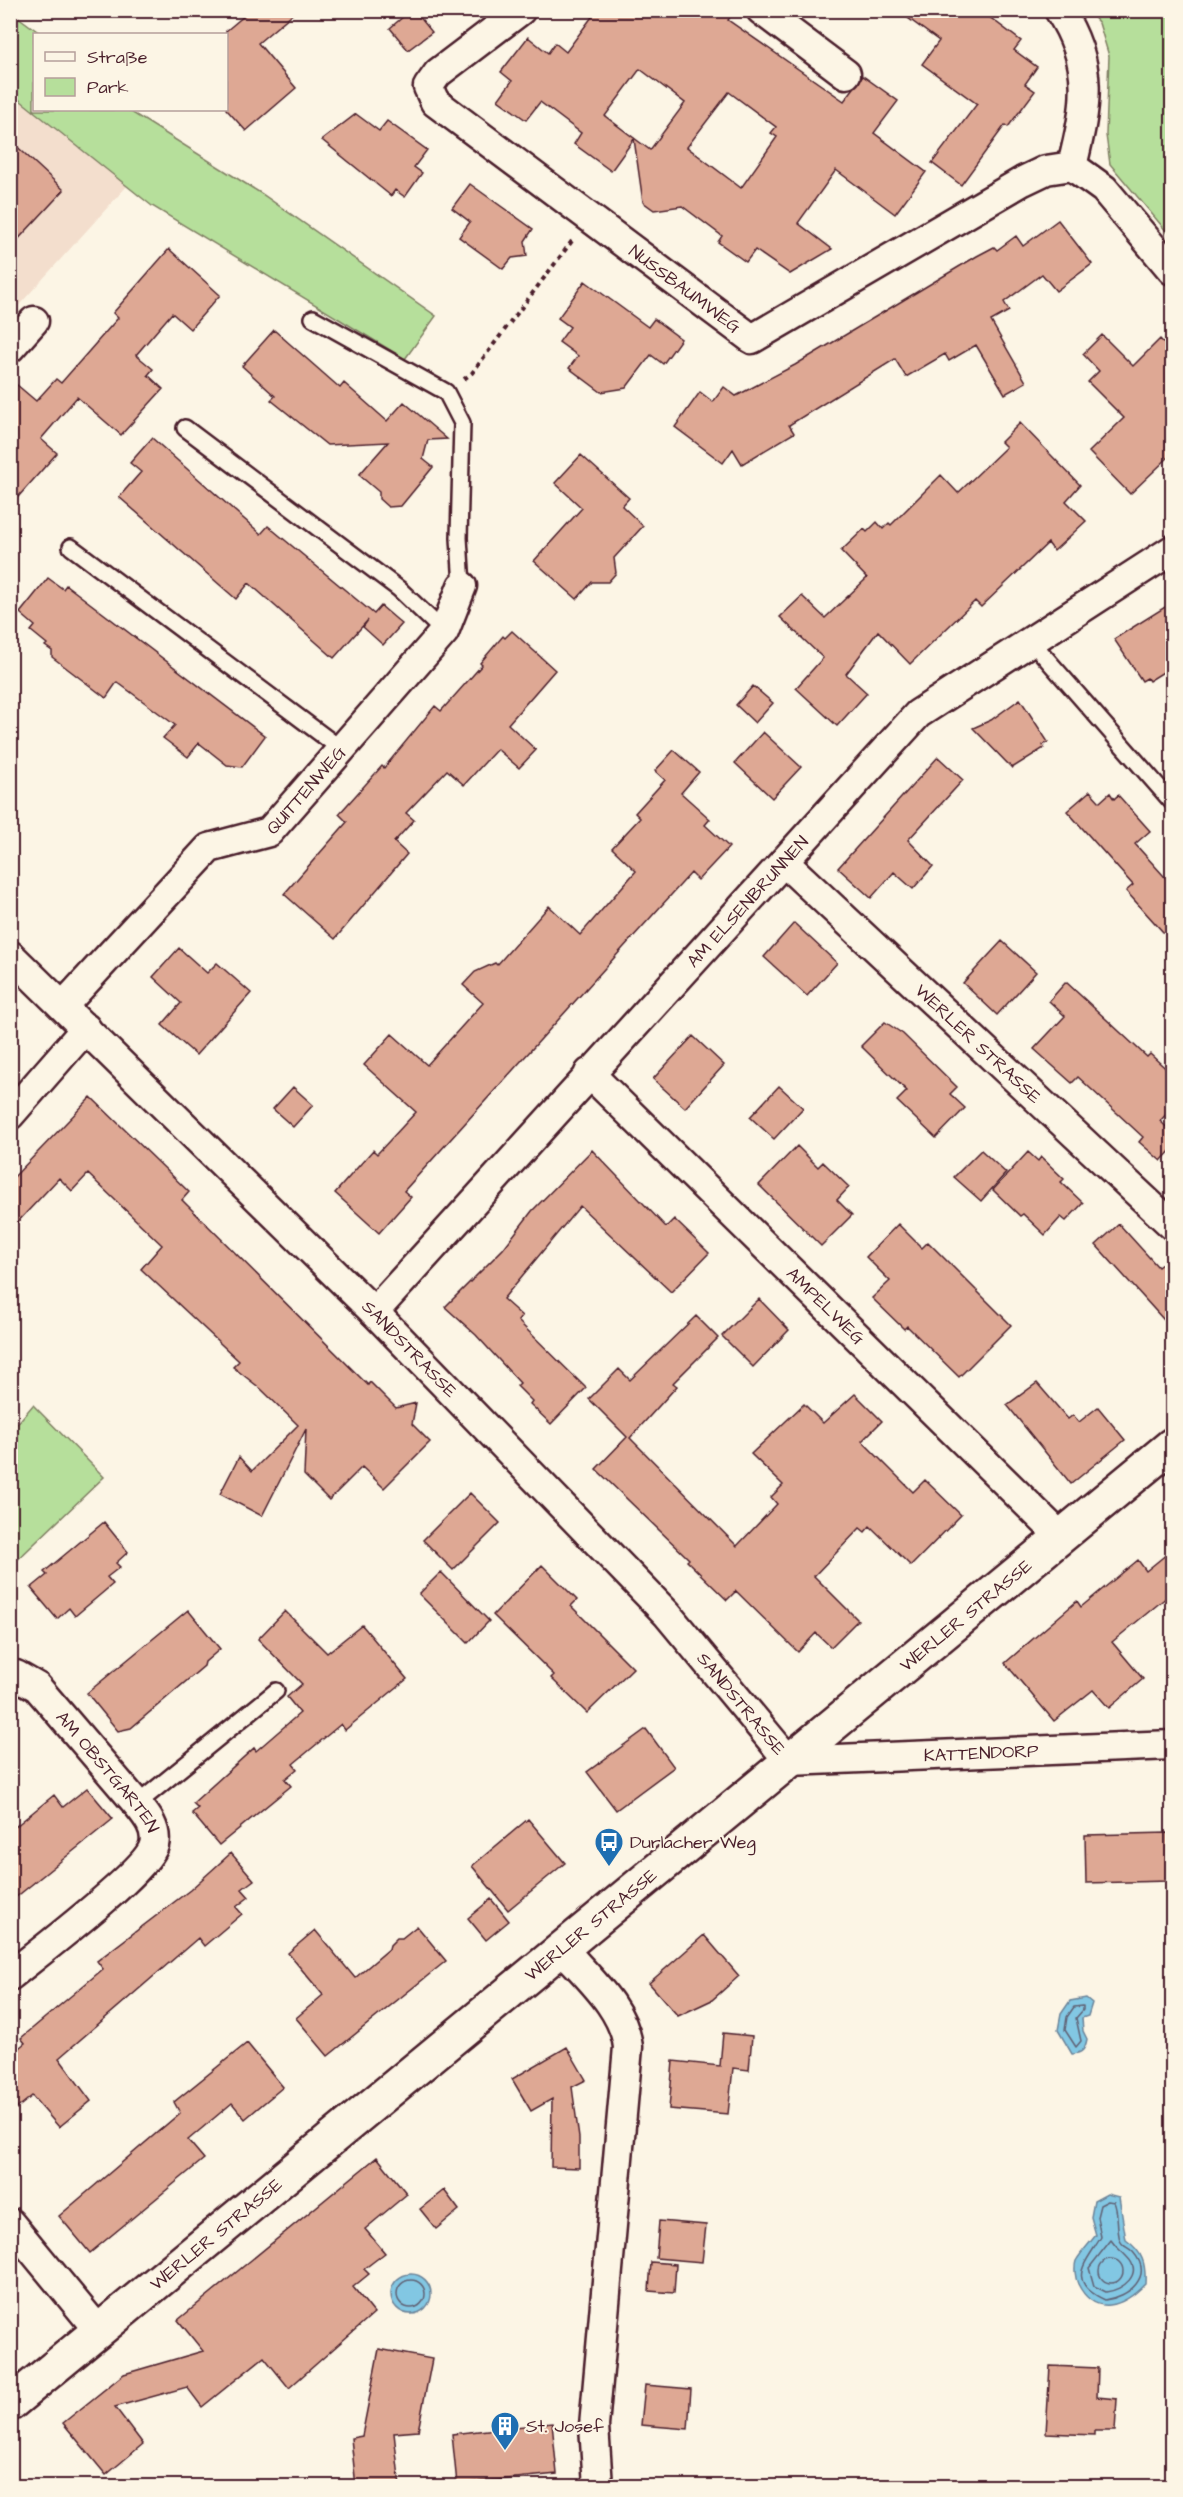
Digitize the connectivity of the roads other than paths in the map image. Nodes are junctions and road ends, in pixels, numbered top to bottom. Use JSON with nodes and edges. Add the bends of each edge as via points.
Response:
{"nodes":[{"id":1,"x":521,"y":10,"type":"edge"},
{"id":2,"x":761,"y":10,"type":"edge"},
{"id":3,"x":1059,"y":10,"type":"edge"},
{"id":4,"x":846,"y":74,"type":"dead end"},
{"id":5,"x":1072,"y":165,"type":"junction"},
{"id":6,"x":1173,"y":270,"type":"edge"},
{"id":7,"x":313,"y":318,"type":"dead end"},
{"id":8,"x":34,"y":321,"type":"dead end"},
{"id":9,"x":10,"y":348,"type":"edge"},
{"id":10,"x":185,"y":428,"type":"dead end"},
{"id":11,"x":71,"y":547,"type":"dead end"},
{"id":12,"x":1173,"y":550,"type":"edge"},
{"id":13,"x":462,"y":586,"type":"joint"},
{"id":14,"x":444,"y":632,"type":"junction"},
{"id":15,"x":1031,"y":641,"type":"junction"},
{"id":16,"x":341,"y":749,"type":"junction"},
{"id":17,"x":1173,"y":802,"type":"edge"},
{"id":18,"x":783,"y":862,"type":"junction"},
{"id":19,"x":10,"y":955,"type":"edge"},
{"id":20,"x":63,"y":1006,"type":"junction"},
{"id":21,"x":86,"y":1028,"type":"junction"},
{"id":22,"x":590,"y":1074,"type":"junction"},
{"id":23,"x":10,"y":1115,"type":"edge"},
{"id":24,"x":1173,"y":1225,"type":"edge"},
{"id":25,"x":374,"y":1312,"type":"junction"},
{"id":26,"x":1173,"y":1445,"type":"edge"},
{"id":27,"x":1060,"y":1537,"type":"junction"},
{"id":28,"x":10,"y":1675,"type":"edge"},
{"id":29,"x":276,"y":1691,"type":"dead end"},
{"id":30,"x":1173,"y":1745,"type":"edge"},
{"id":31,"x":789,"y":1761,"type":"junction"},
{"id":32,"x":137,"y":1804,"type":"junction"},
{"id":33,"x":562,"y":1948,"type":"junction"},
{"id":34,"x":10,"y":1976,"type":"edge"},
{"id":35,"x":10,"y":2223,"type":"edge"},
{"id":36,"x":99,"y":2331,"type":"junction"},
{"id":37,"x":10,"y":2404,"type":"edge"},
{"id":38,"x":598,"y":2487,"type":"edge"}],
"edges":[{"from":1,"to":5,"type":"street","name":"NUSSBAUMWEG","via":[[438,73],[428,87],[435,102],[752,339],[1023,181],[1046,170]]},
{"from":2,"to":4,"type":"street"},
{"from":3,"to":5,"type":"street","via":[[1079,45],[1086,81],[1082,127]]},
{"from":5,"to":6,"type":"street","via":[[1104,189]]},
{"from":7,"to":13,"type":"lane","via":[[446,392],[462,423]]},
{"from":8,"to":9,"type":"street"},
{"from":10,"to":14,"type":"lane","via":[[399,590]]},
{"from":11,"to":16,"type":"lane"},
{"from":12,"to":15,"type":"street","name":"AM ELSENBRUNNEN"},
{"from":13,"to":14,"type":"street","name":"QUITTENWEG"},
{"from":14,"to":16,"type":"street","name":"QUITTENWEG"},
{"from":15,"to":17,"type":"lane"},
{"from":15,"to":18,"type":"street","name":"AM ELSENBRUNNEN","via":[[918,714]]},
{"from":16,"to":20,"type":"street","name":"QUITTENWEG","via":[[269,831],[209,848]]},
{"from":18,"to":22,"type":"street","name":"AM ELSENBRUNNEN"},
{"from":18,"to":24,"type":"street","name":"WERLER STRASSE"},
{"from":19,"to":20,"type":"street","name":"SANDSTRASSE"},
{"from":20,"to":21,"type":"street","name":"SANDSTRASSE"},
{"from":21,"to":23,"type":"street"},
{"from":21,"to":25,"type":"street","name":"SANDSTRASSE"},
{"from":22,"to":25,"type":"street","name":"AM ELSENBRUNNEN"},
{"from":22,"to":27,"type":"street","name":"AMPELWEG"},
{"from":25,"to":31,"type":"street","name":"SANDSTRASSE","via":[[667,1614]]},
{"from":26,"to":27,"type":"main road","name":"WERLER STRASSE"},
{"from":27,"to":31,"type":"main road","name":"WERLER STRASSE"},
{"from":28,"to":32,"type":"street","name":"AM OBSTGARTEN","via":[[37,1687]]},
{"from":29,"to":32,"type":"lane"},
{"from":30,"to":31,"type":"street","name":"KATTENDORP"},
{"from":31,"to":33,"type":"main road","name":"WERLER STRASSE"},
{"from":32,"to":34,"type":"street","name":"AM OBSTGARTEN","via":[[151,1822],[154,1845],[138,1870]]},
{"from":33,"to":36,"type":"main road","name":"WERLER STRASSE"},
{"from":33,"to":38,"type":"street","via":[[616,2012],[626,2030],[628,2047],[594,2426]]},
{"from":35,"to":36,"type":"street"},
{"from":36,"to":37,"type":"main road","name":"WERLER STRASSE"}]}
